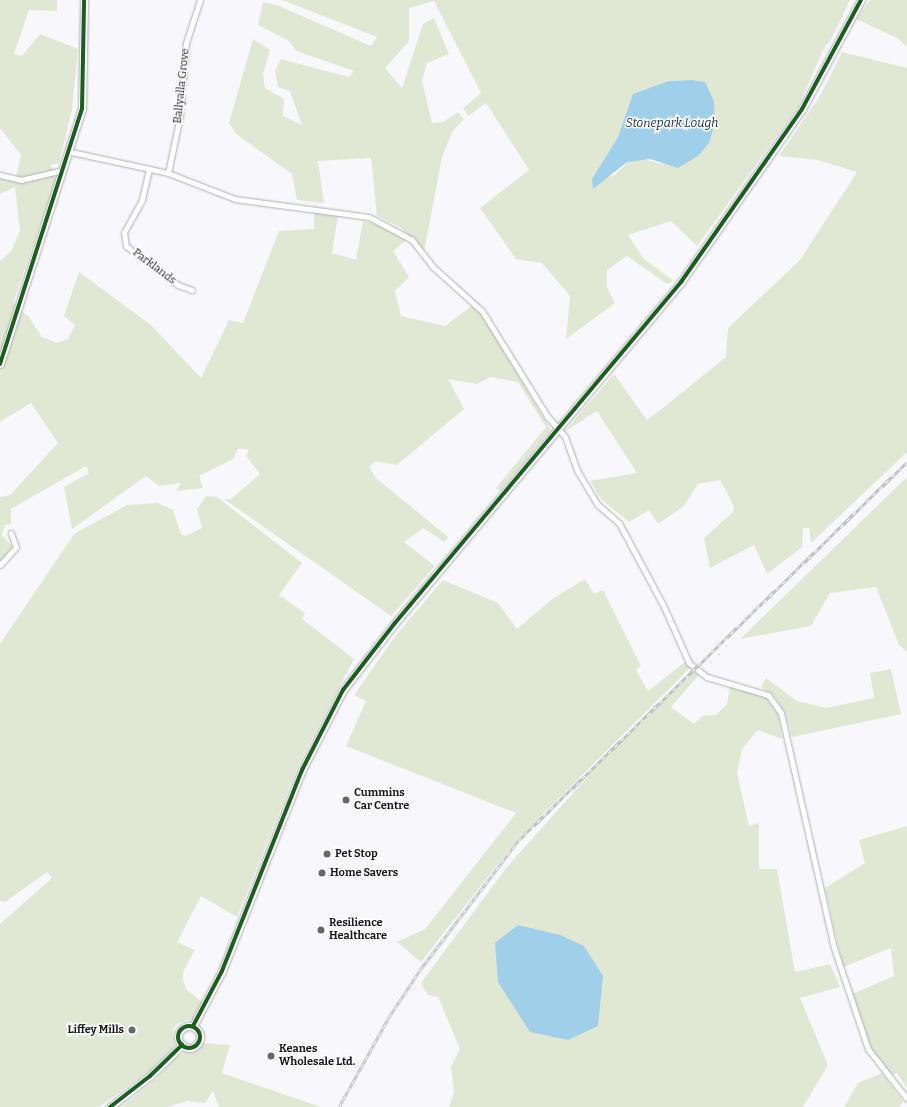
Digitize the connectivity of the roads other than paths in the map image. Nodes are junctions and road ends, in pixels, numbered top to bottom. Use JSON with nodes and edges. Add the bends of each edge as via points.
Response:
{"nodes":[{"id":1,"x":84,"y":0,"type":"edge"},
{"id":2,"x":200,"y":0,"type":"edge"},
{"id":3,"x":861,"y":0,"type":"edge"},
{"id":4,"x":71,"y":152,"type":"junction"},
{"id":5,"x":149,"y":169,"type":"junction"},
{"id":6,"x":63,"y":170,"type":"junction"},
{"id":7,"x":168,"y":173,"type":"junction"},
{"id":8,"x":0,"y":174,"type":"edge"},
{"id":9,"x":192,"y":290,"type":"dead end"},
{"id":10,"x":0,"y":364,"type":"edge"},
{"id":11,"x":559,"y":429,"type":"junction"},
{"id":12,"x":11,"y":533,"type":"dead end"},
{"id":13,"x":0,"y":565,"type":"edge"},
{"id":14,"x":192,"y":1026,"type":"junction"},
{"id":15,"x":182,"y":1045,"type":"junction"},
{"id":16,"x":907,"y":1099,"type":"edge"},
{"id":17,"x":110,"y":1107,"type":"edge"}],
"edges":[{"from":1,"to":4,"type":"main road","via":[[82,109]]},
{"from":2,"to":7,"type":"street","name":"Ballyalla Grove","via":[[186,43],[180,116]]},
{"from":3,"to":11,"type":"main road","via":[[802,108],[758,174],[662,306]]},
{"from":4,"to":5,"type":"street"},
{"from":4,"to":6,"type":"main road"},
{"from":5,"to":7,"type":"street"},
{"from":5,"to":9,"type":"street","name":"Parklands","via":[[142,200],[124,232],[126,246],[178,285]]},
{"from":6,"to":8,"type":"street","via":[[21,180]]},
{"from":6,"to":10,"type":"main road"},
{"from":7,"to":11,"type":"street","via":[[235,199],[320,208],[369,217],[397,229],[482,311]]},
{"from":11,"to":14,"type":"main road","via":[[343,690],[302,770],[222,971]]},
{"from":11,"to":16,"type":"street","via":[[597,504],[619,523],[635,550],[689,662],[707,677],[768,695],[781,713],[834,948],[868,1049]]},
{"from":12,"to":13,"type":"street","via":[[16,547]]},
{"from":14,"to":15,"type":"main road","via":[[180,1029],[178,1038]]},
{"from":14,"to":15,"type":"main road","via":[[199,1031],[198,1043],[191,1047]]},
{"from":15,"to":17,"type":"main road","via":[[150,1076]]}]}
